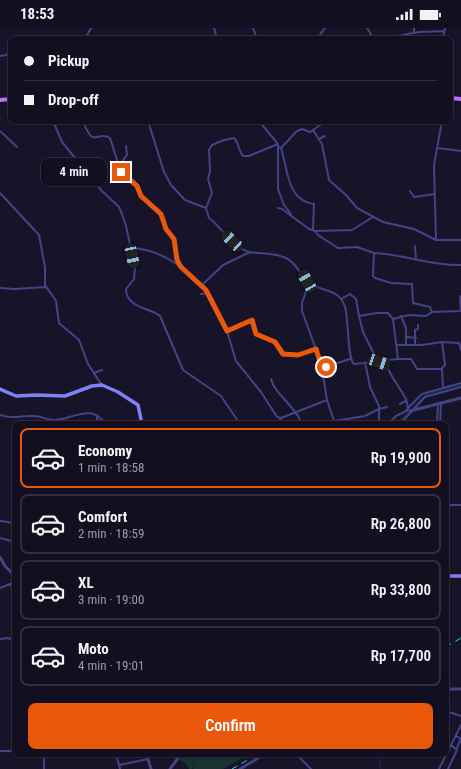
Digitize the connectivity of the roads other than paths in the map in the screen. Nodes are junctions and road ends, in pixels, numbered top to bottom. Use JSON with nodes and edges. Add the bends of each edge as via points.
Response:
{"nodes":[{"id":1,"x":414,"y":28,"type":"edge"},
{"id":2,"x":445,"y":28,"type":"edge"},
{"id":3,"x":444,"y":31,"type":"junction"},
{"id":4,"x":414,"y":33,"type":"junction"},
{"id":5,"x":404,"y":34,"type":"joint"},
{"id":6,"x":398,"y":36,"type":"edge"},
{"id":7,"x":443,"y":36,"type":"edge"},
{"id":8,"x":54,"y":124,"type":"edge"},
{"id":9,"x":85,"y":124,"type":"edge"},
{"id":10,"x":149,"y":124,"type":"edge"},
{"id":11,"x":262,"y":124,"type":"edge"},
{"id":12,"x":322,"y":124,"type":"edge"},
{"id":13,"x":441,"y":124,"type":"edge"},
{"id":14,"x":313,"y":130,"type":"junction"},
{"id":15,"x":0,"y":131,"type":"edge"},
{"id":16,"x":324,"y":136,"type":"dead end"},
{"id":17,"x":319,"y":139,"type":"junction"},
{"id":18,"x":278,"y":144,"type":"junction"},
{"id":19,"x":126,"y":146,"type":"dead end"},
{"id":20,"x":17,"y":147,"type":"dead end"},
{"id":21,"x":280,"y":148,"type":"junction"},
{"id":22,"x":437,"y":148,"type":"junction"},
{"id":23,"x":461,"y":151,"type":"edge"},
{"id":24,"x":119,"y":166,"type":"junction"},
{"id":25,"x":410,"y":191,"type":"dead end"},
{"id":26,"x":0,"y":193,"type":"edge"},
{"id":27,"x":435,"y":194,"type":"junction"},
{"id":28,"x":206,"y":208,"type":"junction"},
{"id":29,"x":278,"y":208,"type":"dead end"},
{"id":30,"x":292,"y":216,"type":"junction"},
{"id":31,"x":373,"y":217,"type":"junction"},
{"id":32,"x":314,"y":231,"type":"junction"},
{"id":33,"x":436,"y":240,"type":"junction"},
{"id":34,"x":461,"y":240,"type":"edge"},
{"id":35,"x":415,"y":246,"type":"dead end"},
{"id":36,"x":131,"y":248,"type":"junction"},
{"id":37,"x":250,"y":252,"type":"junction"},
{"id":38,"x":374,"y":253,"type":"junction"},
{"id":39,"x":416,"y":260,"type":"junction"},
{"id":40,"x":461,"y":265,"type":"edge"},
{"id":41,"x":181,"y":267,"type":"junction"},
{"id":42,"x":309,"y":283,"type":"junction"},
{"id":43,"x":202,"y":286,"type":"junction"},
{"id":44,"x":46,"y":287,"type":"junction"},
{"id":45,"x":0,"y":288,"type":"edge"},
{"id":46,"x":207,"y":293,"type":"junction"},
{"id":47,"x":201,"y":294,"type":"dead end"},
{"id":48,"x":461,"y":296,"type":"edge"},
{"id":49,"x":341,"y":298,"type":"junction"},
{"id":50,"x":461,"y":311,"type":"edge"},
{"id":51,"x":432,"y":312,"type":"junction"},
{"id":52,"x":359,"y":316,"type":"junction"},
{"id":53,"x":401,"y":316,"type":"junction"},
{"id":54,"x":393,"y":319,"type":"junction"},
{"id":55,"x":418,"y":325,"type":"dead end"},
{"id":56,"x":227,"y":331,"type":"junction"},
{"id":57,"x":407,"y":337,"type":"junction"},
{"id":58,"x":416,"y":338,"type":"junction"},
{"id":59,"x":442,"y":342,"type":"junction"},
{"id":60,"x":406,"y":344,"type":"junction"},
{"id":61,"x":396,"y":345,"type":"junction"},
{"id":62,"x":415,"y":345,"type":"junction"},
{"id":63,"x":316,"y":349,"type":"junction"},
{"id":64,"x":461,"y":350,"type":"edge"},
{"id":65,"x":350,"y":359,"type":"junction"},
{"id":66,"x":398,"y":359,"type":"junction"},
{"id":67,"x":365,"y":362,"type":"junction"},
{"id":68,"x":378,"y":362,"type":"junction"},
{"id":69,"x":387,"y":365,"type":"junction"},
{"id":70,"x":322,"y":368,"type":"junction"},
{"id":71,"x":442,"y":369,"type":"junction"},
{"id":72,"x":102,"y":370,"type":"dead end"},
{"id":73,"x":94,"y":373,"type":"junction"},
{"id":74,"x":271,"y":379,"type":"dead end"},
{"id":75,"x":461,"y":382,"type":"edge"},
{"id":76,"x":102,"y":385,"type":"junction"},
{"id":77,"x":461,"y":387,"type":"edge"},
{"id":78,"x":443,"y":388,"type":"junction"},
{"id":79,"x":0,"y":389,"type":"edge"},
{"id":80,"x":461,"y":398,"type":"edge"},
{"id":81,"x":327,"y":400,"type":"junction"},
{"id":82,"x":406,"y":401,"type":"junction"},
{"id":83,"x":439,"y":403,"type":"junction"},
{"id":84,"x":400,"y":404,"type":"dead end"},
{"id":85,"x":387,"y":407,"type":"dead end"},
{"id":86,"x":379,"y":409,"type":"junction"},
{"id":87,"x":409,"y":410,"type":"junction"},
{"id":88,"x":296,"y":411,"type":"junction"},
{"id":89,"x":0,"y":414,"type":"edge"},
{"id":90,"x":97,"y":416,"type":"junction"},
{"id":91,"x":280,"y":418,"type":"junction"},
{"id":92,"x":49,"y":420,"type":"joint"},
{"id":93,"x":97,"y":421,"type":"edge"},
{"id":94,"x":103,"y":421,"type":"edge"},
{"id":95,"x":141,"y":421,"type":"edge"},
{"id":96,"x":238,"y":421,"type":"edge"},
{"id":97,"x":282,"y":421,"type":"edge"},
{"id":98,"x":301,"y":421,"type":"edge"},
{"id":99,"x":334,"y":421,"type":"edge"},
{"id":100,"x":344,"y":421,"type":"edge"},
{"id":101,"x":379,"y":421,"type":"edge"},
{"id":102,"x":391,"y":421,"type":"edge"},
{"id":103,"x":402,"y":421,"type":"edge"},
{"id":104,"x":437,"y":421,"type":"edge"},
{"id":105,"x":440,"y":421,"type":"edge"},
{"id":106,"x":449,"y":505,"type":"edge"},
{"id":107,"x":461,"y":505,"type":"edge"},
{"id":108,"x":0,"y":521,"type":"edge"},
{"id":109,"x":12,"y":523,"type":"edge"},
{"id":110,"x":0,"y":538,"type":"edge"},
{"id":111,"x":12,"y":541,"type":"edge"},
{"id":112,"x":0,"y":557,"type":"edge"},
{"id":113,"x":12,"y":573,"type":"edge"},
{"id":114,"x":449,"y":576,"type":"edge"},
{"id":115,"x":461,"y":576,"type":"edge"},
{"id":116,"x":10,"y":584,"type":"joint"},
{"id":117,"x":0,"y":588,"type":"edge"},
{"id":118,"x":12,"y":588,"type":"edge"},
{"id":119,"x":0,"y":639,"type":"edge"},
{"id":120,"x":12,"y":640,"type":"edge"},
{"id":121,"x":449,"y":689,"type":"edge"},
{"id":122,"x":461,"y":689,"type":"edge"},
{"id":123,"x":449,"y":712,"type":"edge"},
{"id":124,"x":461,"y":716,"type":"edge"},
{"id":125,"x":461,"y":725,"type":"edge"},
{"id":126,"x":456,"y":736,"type":"junction"},
{"id":127,"x":451,"y":745,"type":"junction"},
{"id":128,"x":457,"y":748,"type":"junction"},
{"id":129,"x":449,"y":749,"type":"edge"},
{"id":130,"x":0,"y":751,"type":"edge"},
{"id":131,"x":12,"y":751,"type":"edge"},
{"id":132,"x":44,"y":757,"type":"edge"},
{"id":133,"x":117,"y":757,"type":"edge"},
{"id":134,"x":145,"y":757,"type":"edge"},
{"id":135,"x":148,"y":757,"type":"edge"},
{"id":136,"x":180,"y":757,"type":"edge"},
{"id":137,"x":260,"y":757,"type":"edge"},
{"id":138,"x":299,"y":757,"type":"edge"},
{"id":139,"x":445,"y":757,"type":"edge"},
{"id":140,"x":119,"y":765,"type":"junction"},
{"id":141,"x":44,"y":769,"type":"edge"},
{"id":142,"x":120,"y":769,"type":"edge"},
{"id":143,"x":150,"y":769,"type":"edge"},
{"id":144,"x":170,"y":769,"type":"edge"},
{"id":145,"x":240,"y":769,"type":"edge"},
{"id":146,"x":311,"y":769,"type":"edge"},
{"id":147,"x":439,"y":769,"type":"edge"},
{"id":148,"x":448,"y":769,"type":"edge"}],
"edges":[{"from":1,"to":4,"type":"street"},
{"from":2,"to":3,"type":"street"},
{"from":3,"to":4,"type":"street"},
{"from":3,"to":7,"type":"street"},
{"from":4,"to":5,"type":"street"},
{"from":5,"to":6,"type":"street"},
{"from":8,"to":36,"type":"street","via":[[62,142],[119,208]]},
{"from":9,"to":24,"type":"street","via":[[92,137],[110,138]]},
{"from":10,"to":28,"type":"street","via":[[164,172],[171,185],[185,200]]},
{"from":11,"to":18,"type":"street"},
{"from":12,"to":14,"type":"street"},
{"from":13,"to":22,"type":"street"},
{"from":14,"to":17,"type":"street"},
{"from":14,"to":21,"type":"street","via":[[310,132],[302,128]]},
{"from":15,"to":20,"type":"street"},
{"from":16,"to":17,"type":"street"},
{"from":17,"to":31,"type":"street","via":[[324,150],[330,182],[357,208]]},
{"from":18,"to":21,"type":"street"},
{"from":18,"to":28,"type":"street","via":[[249,156],[243,156],[234,138],[212,145],[209,150],[208,179],[212,193]]},
{"from":19,"to":24,"type":"street","via":[[126,158]]},
{"from":21,"to":30,"type":"street","via":[[278,190]]},
{"from":21,"to":32,"type":"street","via":[[295,196],[308,204],[314,204]]},
{"from":22,"to":23,"type":"street"},
{"from":22,"to":27,"type":"street","via":[[434,165]]},
{"from":24,"to":41,"type":"street","via":[[121,172],[137,186],[141,196],[161,214],[166,229],[174,239],[175,254]]},
{"from":25,"to":27,"type":"street","via":[[414,197]]},
{"from":26,"to":44,"type":"street","via":[[39,235]]},
{"from":27,"to":33,"type":"street"},
{"from":28,"to":37,"type":"street","via":[[209,218],[224,234],[240,248]]},
{"from":29,"to":30,"type":"street"},
{"from":30,"to":32,"type":"street"},
{"from":31,"to":32,"type":"street","via":[[352,230]]},
{"from":31,"to":33,"type":"street","via":[[414,229]]},
{"from":32,"to":38,"type":"street","via":[[338,248],[357,248]]},
{"from":33,"to":34,"type":"street"},
{"from":35,"to":39,"type":"street"},
{"from":36,"to":41,"type":"street","via":[[154,251]]},
{"from":36,"to":96,"type":"street","via":[[134,276],[126,289],[128,296],[143,309],[160,316],[183,370],[221,396]]},
{"from":37,"to":42,"type":"street","via":[[286,257]]},
{"from":37,"to":43,"type":"street","via":[[223,265]]},
{"from":38,"to":39,"type":"street"},
{"from":38,"to":51,"type":"street","via":[[373,276],[391,283],[412,284],[413,303],[430,306]]},
{"from":39,"to":40,"type":"street","via":[[436,265]]},
{"from":41,"to":43,"type":"street"},
{"from":42,"to":49,"type":"street","via":[[331,290]]},
{"from":42,"to":63,"type":"street","via":[[302,303],[302,312]]},
{"from":43,"to":46,"type":"street"},
{"from":44,"to":45,"type":"street"},
{"from":44,"to":73,"type":"street","via":[[56,301],[59,323],[79,340]]},
{"from":46,"to":47,"type":"street"},
{"from":46,"to":56,"type":"street"},
{"from":48,"to":50,"type":"street"},
{"from":49,"to":52,"type":"street","via":[[350,294],[356,299]]},
{"from":49,"to":65,"type":"street","via":[[347,315]]},
{"from":50,"to":51,"type":"street"},
{"from":51,"to":53,"type":"street","via":[[426,316]]},
{"from":52,"to":54,"type":"street","via":[[377,313],[388,314]]},
{"from":52,"to":68,"type":"street","via":[[363,332]]},
{"from":53,"to":54,"type":"street"},
{"from":53,"to":57,"type":"street"},
{"from":54,"to":61,"type":"street"},
{"from":55,"to":58,"type":"street","via":[[418,329],[414,330]]},
{"from":56,"to":63,"type":"street","via":[[252,320],[256,334],[275,342],[284,354],[299,355]]},
{"from":56,"to":91,"type":"street","via":[[236,361]]},
{"from":57,"to":58,"type":"street"},
{"from":57,"to":60,"type":"street"},
{"from":58,"to":62,"type":"street"},
{"from":59,"to":62,"type":"street"},
{"from":59,"to":64,"type":"street","via":[[459,343]]},
{"from":59,"to":71,"type":"street","via":[[446,364]]},
{"from":60,"to":61,"type":"street"},
{"from":60,"to":62,"type":"street"},
{"from":61,"to":66,"type":"street"},
{"from":63,"to":70,"type":"street"},
{"from":65,"to":67,"type":"street","via":[[354,364]]},
{"from":65,"to":70,"type":"street"},
{"from":66,"to":69,"type":"street","via":[[388,360]]},
{"from":66,"to":71,"type":"street","via":[[411,359],[417,369]]},
{"from":67,"to":68,"type":"street"},
{"from":67,"to":86,"type":"street","via":[[370,387]]},
{"from":68,"to":69,"type":"street"},
{"from":69,"to":82,"type":"street","via":[[390,375]]},
{"from":70,"to":81,"type":"street"},
{"from":71,"to":78,"type":"street"},
{"from":72,"to":73,"type":"street"},
{"from":73,"to":76,"type":"street"},
{"from":74,"to":88,"type":"street","via":[[273,386]]},
{"from":75,"to":78,"type":"street"},
{"from":76,"to":79,"type":"main road","via":[[65,396],[16,396]]},
{"from":76,"to":95,"type":"main road","via":[[138,405]]},
{"from":77,"to":87,"type":"street","via":[[425,397]]},
{"from":78,"to":87,"type":"street","via":[[422,394]]},
{"from":80,"to":83,"type":"street"},
{"from":81,"to":88,"type":"street"},
{"from":81,"to":99,"type":"street"},
{"from":82,"to":84,"type":"street"},
{"from":82,"to":87,"type":"street"},
{"from":83,"to":87,"type":"street"},
{"from":83,"to":104,"type":"street"},
{"from":83,"to":105,"type":"street"},
{"from":85,"to":86,"type":"street"},
{"from":86,"to":100,"type":"street","via":[[365,416]]},
{"from":86,"to":101,"type":"street"},
{"from":87,"to":102,"type":"street"},
{"from":87,"to":103,"type":"street"},
{"from":88,"to":91,"type":"street"},
{"from":88,"to":98,"type":"street"},
{"from":89,"to":92,"type":"street","via":[[19,418],[35,416]]},
{"from":90,"to":92,"type":"street","via":[[86,412]]},
{"from":90,"to":93,"type":"street"},
{"from":90,"to":94,"type":"street"},
{"from":91,"to":97,"type":"street"},
{"from":106,"to":107,"type":"street"},
{"from":108,"to":109,"type":"street"},
{"from":110,"to":111,"type":"street"},
{"from":112,"to":113,"type":"street"},
{"from":114,"to":115,"type":"main road"},
{"from":116,"to":117,"type":"street"},
{"from":116,"to":118,"type":"street"},
{"from":119,"to":120,"type":"street"},
{"from":121,"to":122,"type":"street"},
{"from":123,"to":124,"type":"street"},
{"from":125,"to":126,"type":"street"},
{"from":126,"to":127,"type":"street"},
{"from":126,"to":128,"type":"street","via":[[461,739]]},
{"from":127,"to":128,"type":"street"},
{"from":127,"to":129,"type":"street"},
{"from":128,"to":148,"type":"street"},
{"from":130,"to":131,"type":"street"},
{"from":132,"to":141,"type":"street"},
{"from":133,"to":140,"type":"street"},
{"from":134,"to":140,"type":"street"},
{"from":135,"to":143,"type":"street"},
{"from":136,"to":144,"type":"street"},
{"from":137,"to":145,"type":"street"},
{"from":138,"to":146,"type":"street"},
{"from":139,"to":147,"type":"street"},
{"from":140,"to":142,"type":"street"}]}
